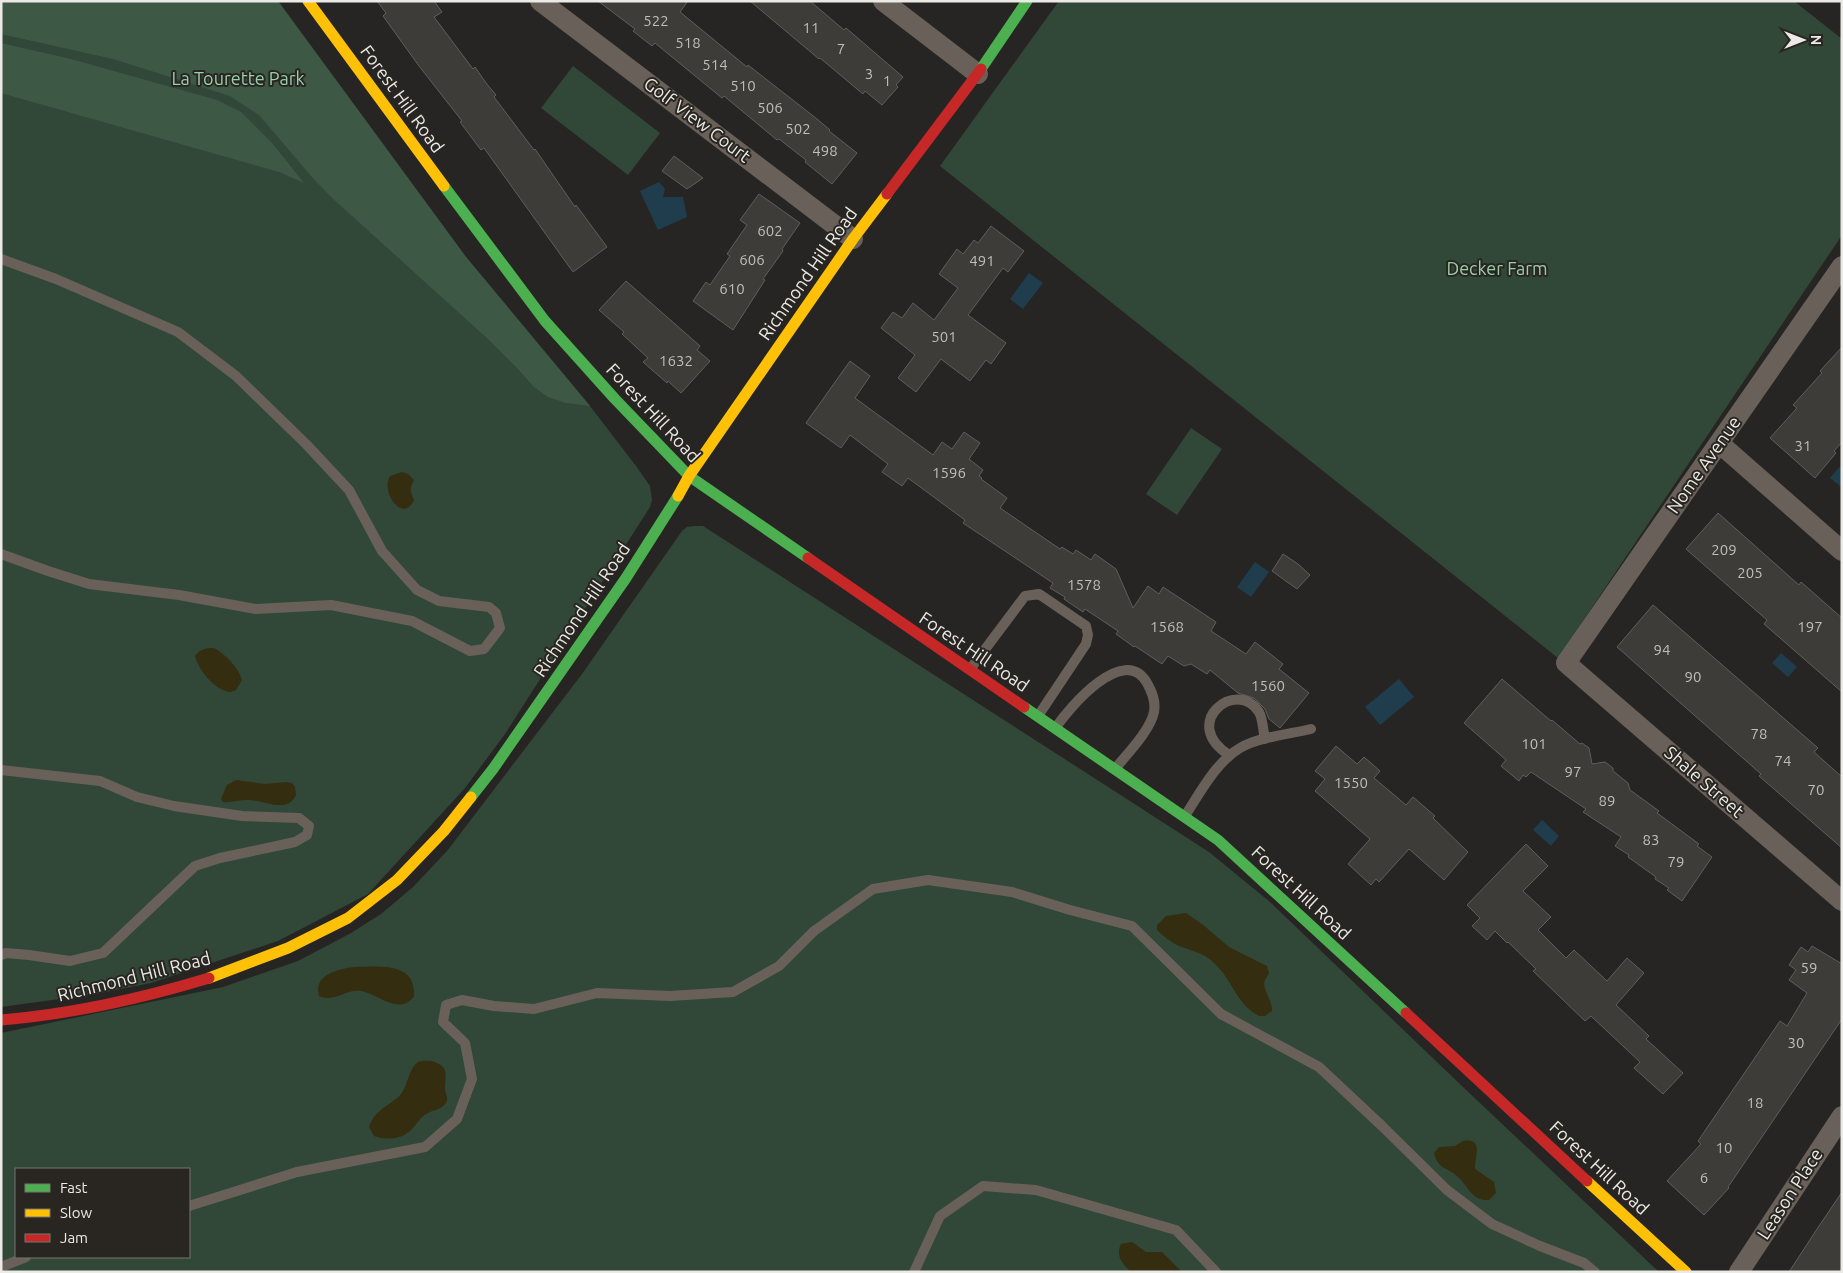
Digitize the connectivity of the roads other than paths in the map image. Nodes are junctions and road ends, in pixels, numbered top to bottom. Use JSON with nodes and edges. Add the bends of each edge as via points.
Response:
{"nodes":[{"id":1,"x":308,"y":1,"type":"edge"},
{"id":2,"x":540,"y":1,"type":"edge"},
{"id":3,"x":882,"y":1,"type":"edge"},
{"id":4,"x":1027,"y":1,"type":"edge"},
{"id":5,"x":978,"y":74,"type":"junction"},
{"id":6,"x":853,"y":239,"type":"junction"},
{"id":7,"x":1,"y":259,"type":"edge"},
{"id":8,"x":1842,"y":266,"type":"edge"},
{"id":9,"x":1719,"y":443,"type":"junction"},
{"id":10,"x":689,"y":476,"type":"junction"},
{"id":11,"x":1842,"y":551,"type":"edge"},
{"id":12,"x":1,"y":554,"type":"edge"},
{"id":13,"x":1566,"y":663,"type":"joint"},
{"id":14,"x":970,"y":670,"type":"junction"},
{"id":15,"x":1038,"y":716,"type":"junction"},
{"id":16,"x":1055,"y":728,"type":"junction"},
{"id":17,"x":1311,"y":729,"type":"dead end"},
{"id":18,"x":1265,"y":739,"type":"junction"},
{"id":19,"x":1229,"y":755,"type":"junction"},
{"id":20,"x":1115,"y":769,"type":"junction"},
{"id":21,"x":1,"y":770,"type":"edge"},
{"id":22,"x":1184,"y":817,"type":"junction"},
{"id":23,"x":1842,"y":901,"type":"edge"},
{"id":24,"x":1,"y":955,"type":"edge"},
{"id":25,"x":1,"y":1020,"type":"edge"},
{"id":26,"x":1842,"y":1116,"type":"edge"},
{"id":27,"x":190,"y":1206,"type":"edge"},
{"id":28,"x":23,"y":1258,"type":"edge"},
{"id":29,"x":1,"y":1266,"type":"edge"},
{"id":30,"x":914,"y":1272,"type":"edge"},
{"id":31,"x":1216,"y":1272,"type":"edge"},
{"id":32,"x":1595,"y":1272,"type":"edge"},
{"id":33,"x":1686,"y":1272,"type":"edge"},
{"id":34,"x":1739,"y":1272,"type":"edge"}],
"edges":[{"from":1,"to":10,"type":"street","name":"Forest Hill Road","via":[[545,321]]},
{"from":2,"to":6,"type":"street","name":"Golf View Court"},
{"from":3,"to":5,"type":"street"},
{"from":4,"to":5,"type":"street","name":"Richmond Hill Road"},
{"from":5,"to":6,"type":"street","name":"Richmond Hill Road"},
{"from":6,"to":10,"type":"street","name":"Richmond Hill Road"},
{"from":7,"to":12,"type":"lane","via":[[178,332],[236,376],[349,490],[382,552],[417,590],[439,600],[489,606],[496,613],[500,628],[484,649],[470,651],[412,621],[331,605],[256,609],[89,584]]},
{"from":8,"to":9,"type":"street","name":"Nome Avenue"},
{"from":9,"to":11,"type":"street"},
{"from":9,"to":13,"type":"street","name":"Nome Avenue"},
{"from":10,"to":14,"type":"street","name":"Forest Hill Road"},
{"from":10,"to":25,"type":"street","name":"Richmond Hill Road","via":[[620,586],[493,768],[444,831],[397,880],[348,918],[288,948],[224,973],[105,1006]]},
{"from":13,"to":23,"type":"street","name":"Shale Street"},
{"from":14,"to":15,"type":"street","name":"Forest Hill Road"},
{"from":14,"to":15,"type":"lane","via":[[1025,596],[1039,594],[1086,626],[1088,635],[1086,644]]},
{"from":15,"to":16,"type":"street","name":"Forest Hill Road"},
{"from":16,"to":20,"type":"street","name":"Forest Hill Road"},
{"from":16,"to":20,"type":"lane","via":[[1068,710],[1099,683],[1126,669],[1141,674],[1151,689],[1154,712],[1144,732]]},
{"from":17,"to":18,"type":"lane"},
{"from":18,"to":19,"type":"lane"},
{"from":18,"to":19,"type":"lane","via":[[1259,713],[1242,700],[1231,700],[1218,706],[1210,717],[1211,736],[1218,748]]},
{"from":19,"to":22,"type":"lane"},
{"from":20,"to":22,"type":"street","name":"Forest Hill Road"},
{"from":21,"to":24,"type":"lane","via":[[100,781],[174,806],[242,816],[299,818],[309,826],[307,835],[295,842],[195,866],[103,953],[70,960],[22,954]]},
{"from":22,"to":33,"type":"street","name":"Forest Hill Road","via":[[1218,840]]},
{"from":26,"to":34,"type":"street","name":"Leason Place"},
{"from":27,"to":32,"type":"lane","via":[[297,1172],[425,1147],[457,1119],[472,1079],[464,1043],[443,1022],[446,1005],[462,1000],[534,1009],[597,993],[670,996],[733,992],[779,966],[814,931],[873,889],[928,880],[1012,892],[1132,926],[1221,1014],[1319,1067],[1447,1190],[1492,1224],[1584,1264]]},
{"from":28,"to":29,"type":"lane"},
{"from":30,"to":31,"type":"lane","via":[[940,1216],[983,1186],[1036,1190],[1176,1230]]}]}
